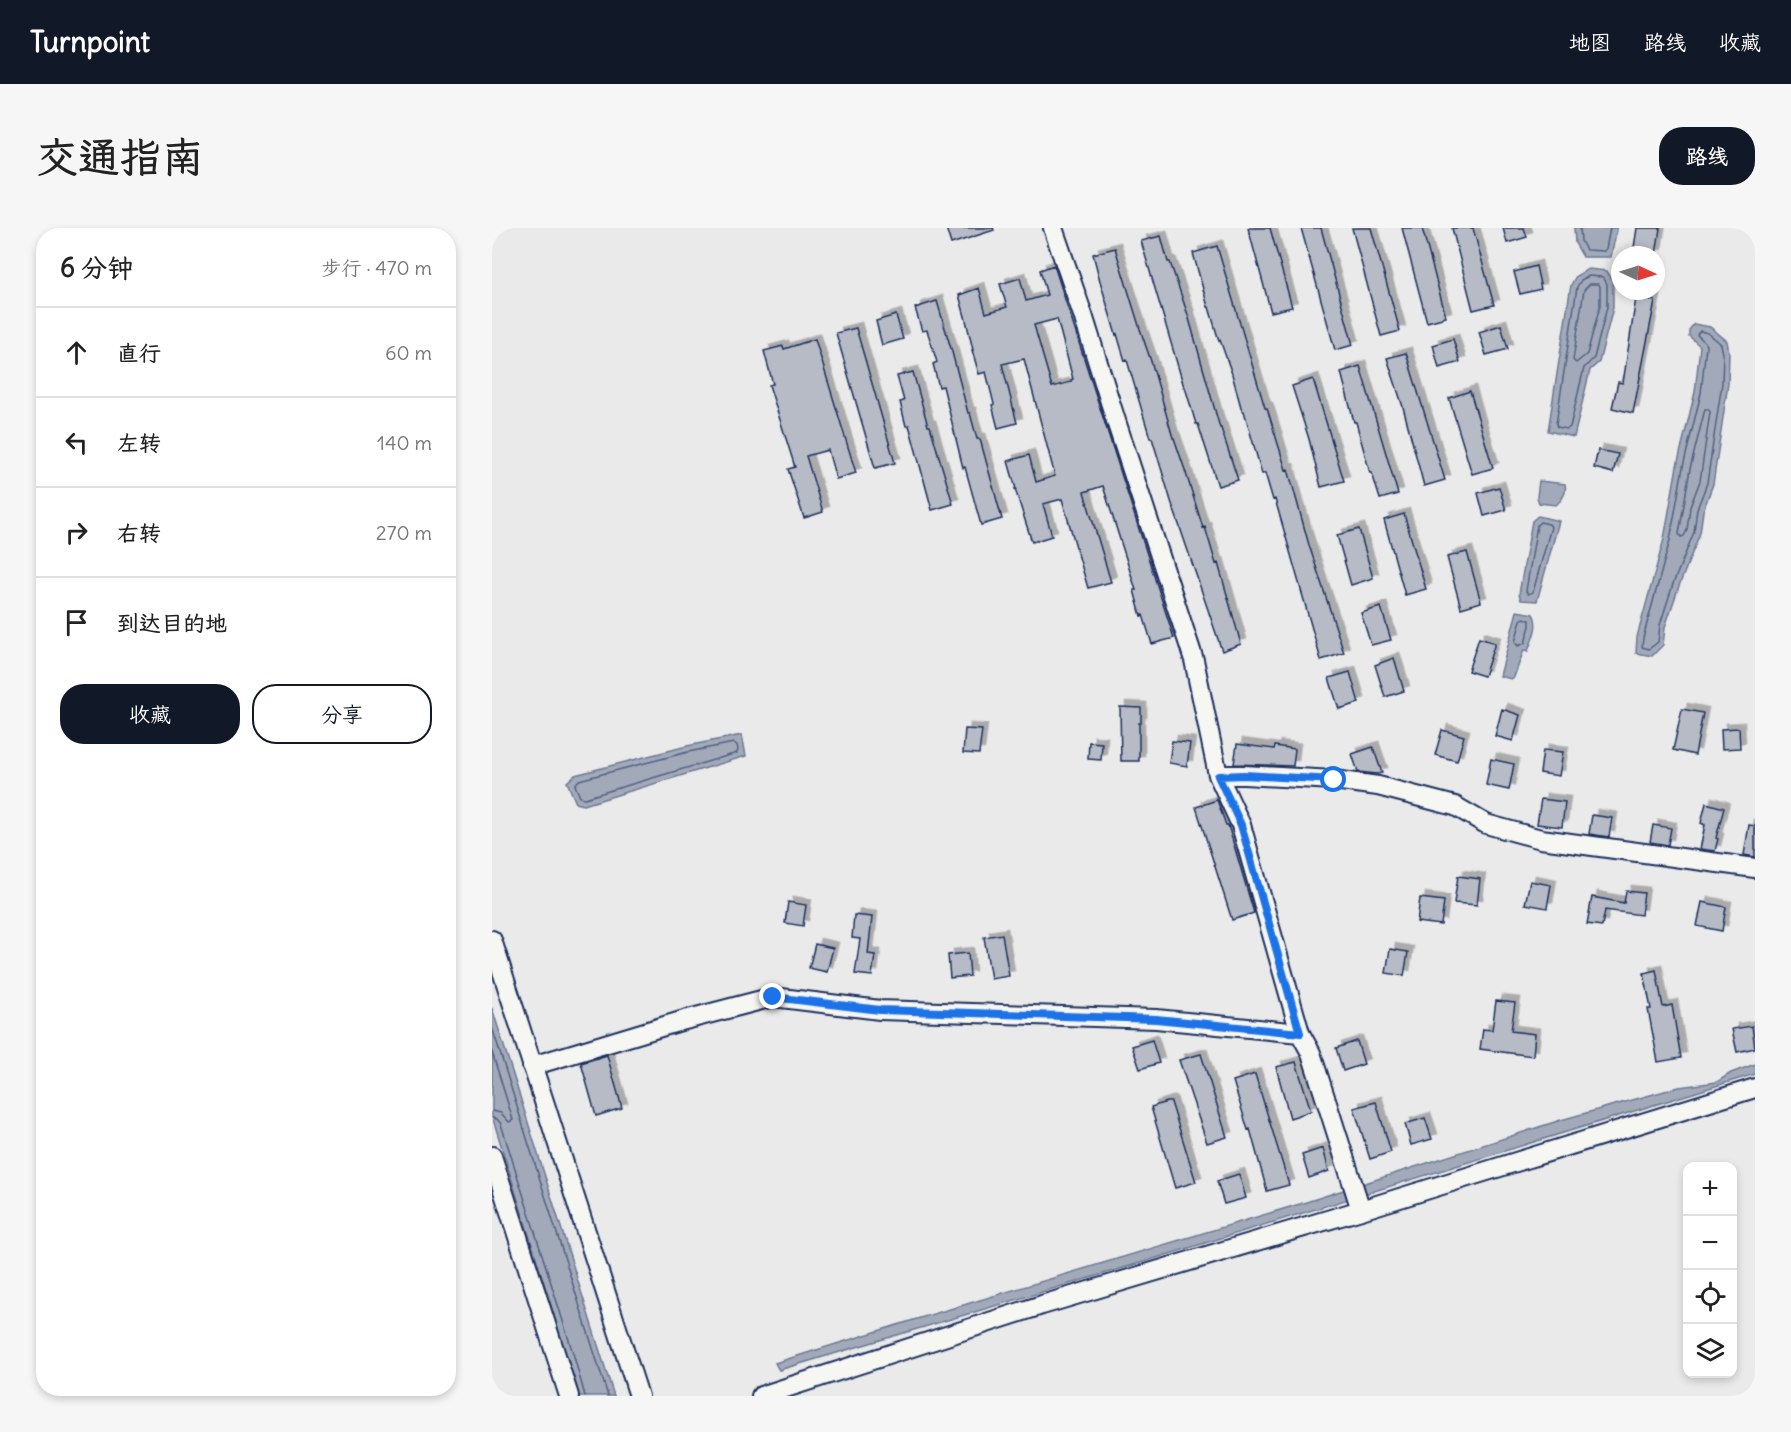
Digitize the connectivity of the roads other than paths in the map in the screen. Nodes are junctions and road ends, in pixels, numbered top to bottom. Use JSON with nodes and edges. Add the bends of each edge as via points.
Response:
{"nodes":[{"id":1,"x":1053,"y":228,"type":"edge"},
{"id":2,"x":1218,"y":776,"type":"junction"},
{"id":3,"x":1755,"y":868,"type":"edge"},
{"id":4,"x":492,"y":940,"type":"edge"},
{"id":5,"x":1300,"y":1033,"type":"junction"},
{"id":6,"x":532,"y":1066,"type":"junction"},
{"id":7,"x":1755,"y":1088,"type":"edge"},
{"id":8,"x":492,"y":1156,"type":"edge"},
{"id":9,"x":1357,"y":1198,"type":"junction"},
{"id":10,"x":569,"y":1396,"type":"edge"},
{"id":11,"x":637,"y":1396,"type":"edge"},
{"id":12,"x":760,"y":1396,"type":"edge"}],
"edges":[{"from":1,"to":2,"type":"street","via":[[1194,660]]},
{"from":2,"to":3,"type":"street","via":[[1334,780],[1378,786],[1455,806],[1486,824],[1541,839]]},
{"from":2,"to":5,"type":"street","via":[[1241,825]]},
{"from":4,"to":6,"type":"street"},
{"from":5,"to":6,"type":"street","via":[[1156,1019],[880,1010],[773,997]]},
{"from":5,"to":9,"type":"street","via":[[1311,1053]]},
{"from":6,"to":11,"type":"street"},
{"from":7,"to":9,"type":"street"},
{"from":8,"to":10,"type":"street"},
{"from":9,"to":12,"type":"street"}]}
